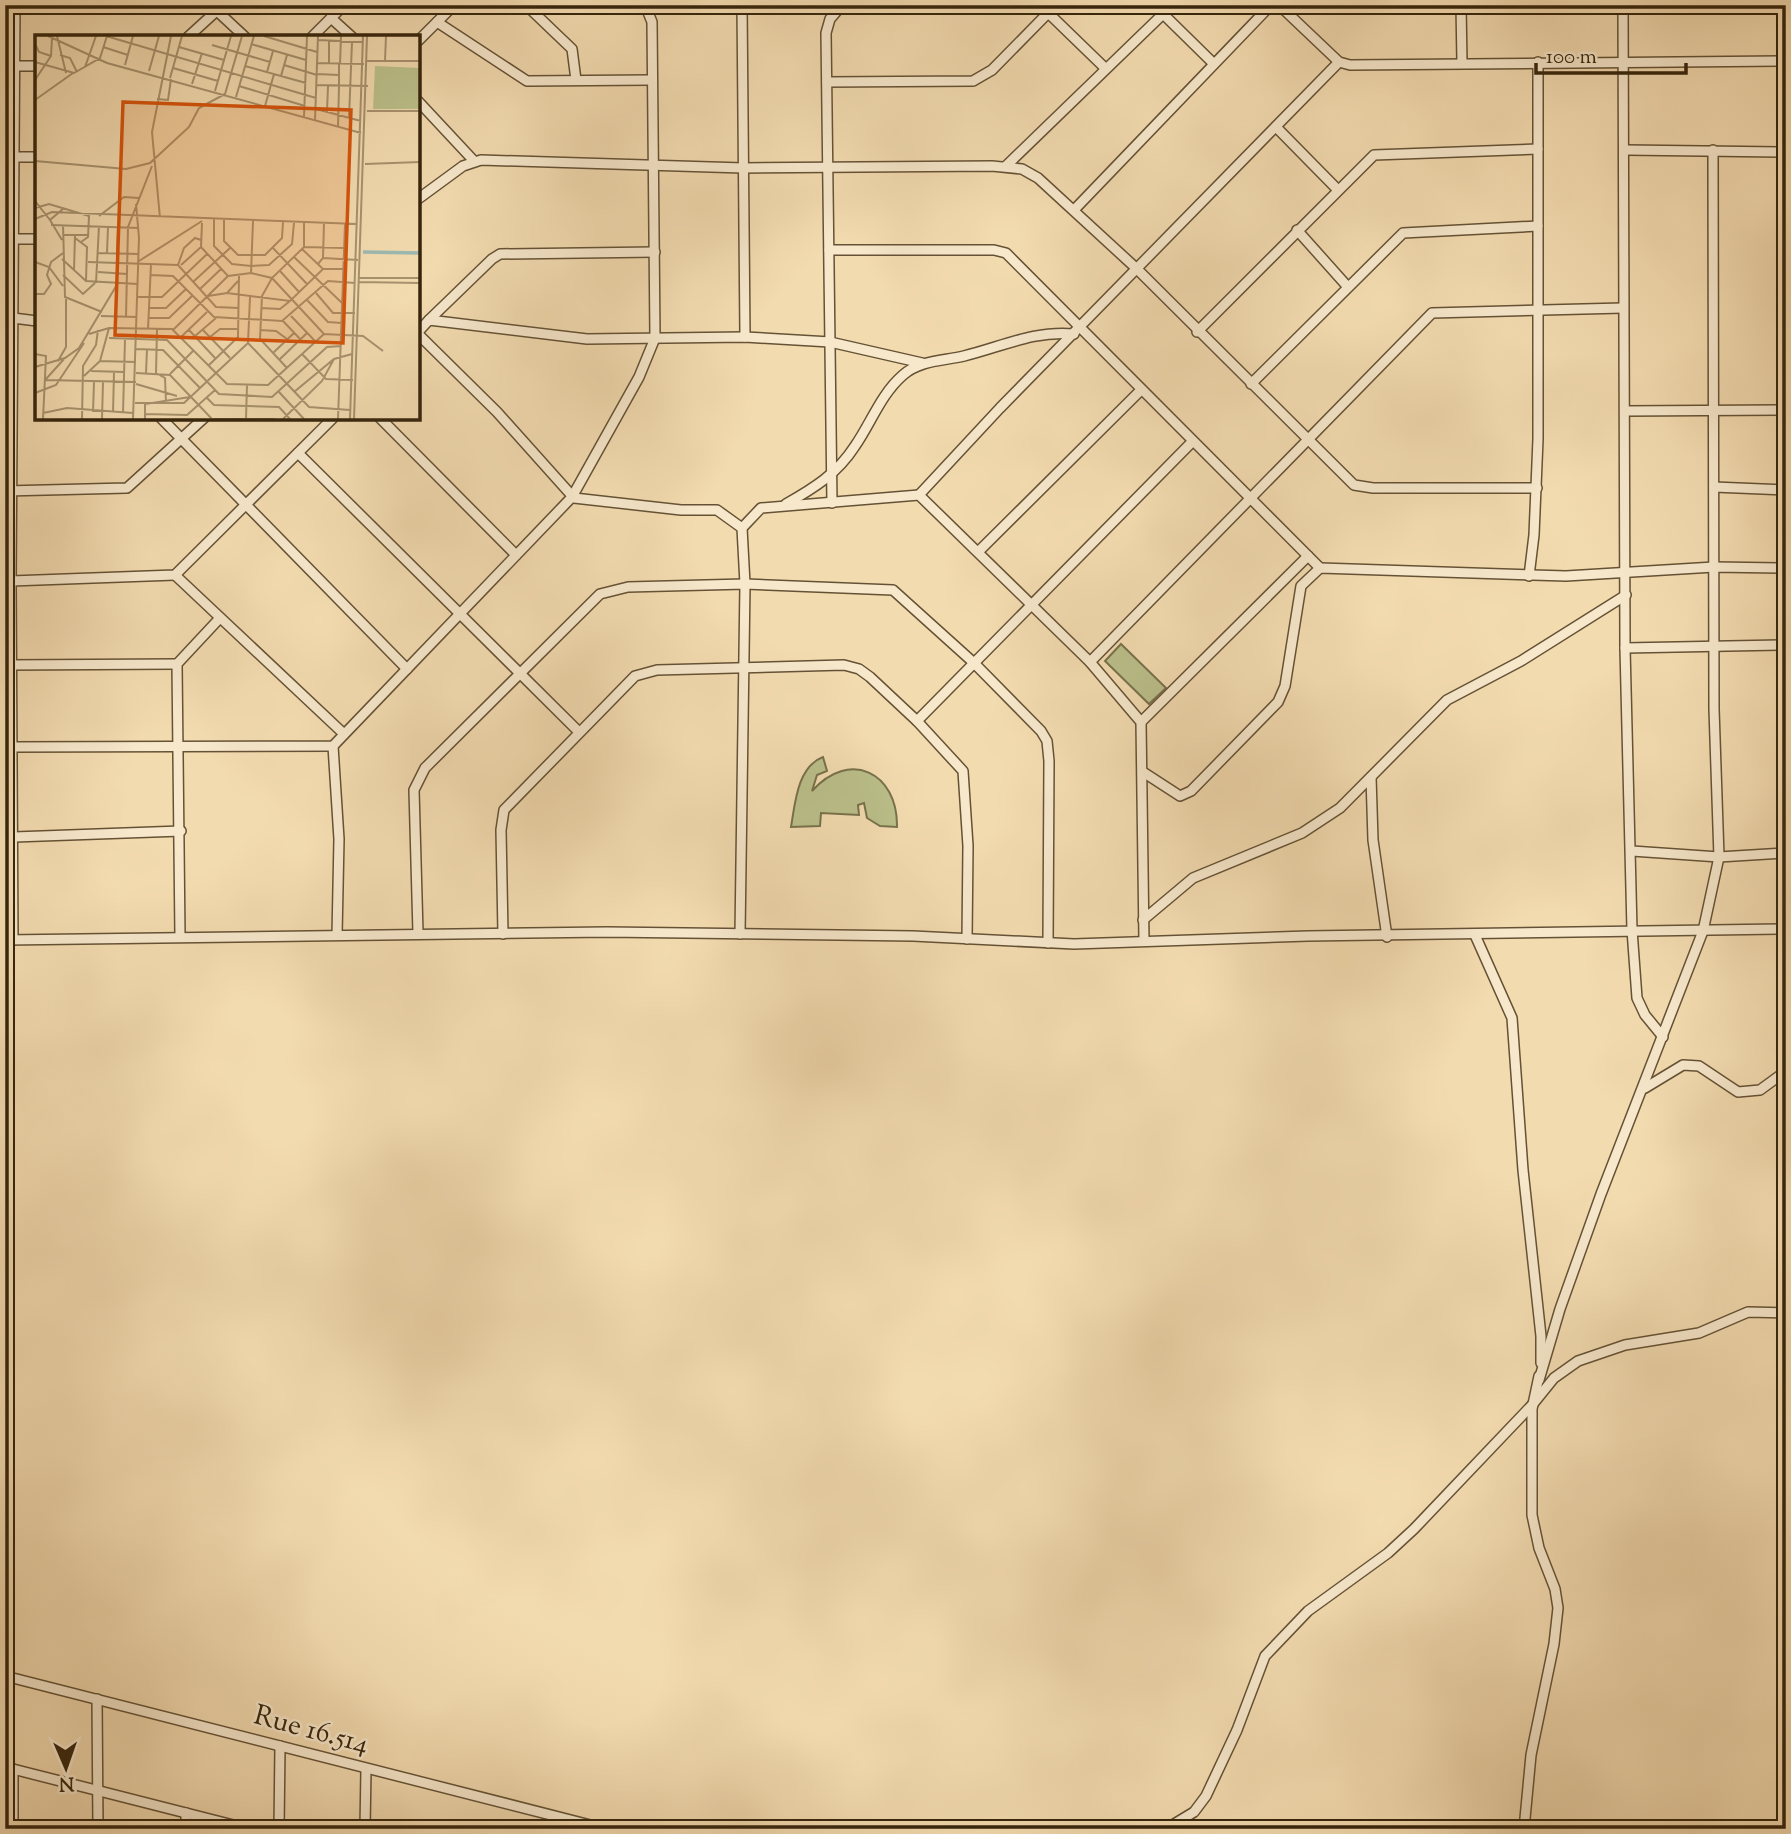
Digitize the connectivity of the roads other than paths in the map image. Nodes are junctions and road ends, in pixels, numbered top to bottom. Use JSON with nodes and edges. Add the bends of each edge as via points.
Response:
{"nodes":[{"id":1,"x":15,"y":5,"type":"edge"},
{"id":2,"x":344,"y":5,"type":"edge"},
{"id":3,"x":454,"y":5,"type":"edge"},
{"id":4,"x":526,"y":5,"type":"edge"},
{"id":5,"x":645,"y":5,"type":"edge"},
{"id":6,"x":742,"y":5,"type":"edge"},
{"id":7,"x":842,"y":5,"type":"edge"},
{"id":8,"x":1040,"y":5,"type":"edge"},
{"id":9,"x":1154,"y":5,"type":"edge"},
{"id":10,"x":1271,"y":5,"type":"edge"},
{"id":11,"x":1279,"y":5,"type":"edge"},
{"id":12,"x":1461,"y":5,"type":"edge"},
{"id":13,"x":1623,"y":5,"type":"edge"},
{"id":14,"x":220,"y":8,"type":"edge"},
{"id":15,"x":1048,"y":13,"type":"junction"},
{"id":16,"x":1163,"y":14,"type":"junction"},
{"id":17,"x":331,"y":18,"type":"junction"},
{"id":18,"x":437,"y":22,"type":"junction"},
{"id":19,"x":190,"y":35,"type":"edge"},
{"id":20,"x":243,"y":35,"type":"edge"},
{"id":21,"x":314,"y":35,"type":"edge"},
{"id":22,"x":350,"y":35,"type":"edge"},
{"id":23,"x":420,"y":39,"type":"edge"},
{"id":24,"x":1624,"y":61,"type":"junction"},
{"id":25,"x":1786,"y":61,"type":"edge"},
{"id":26,"x":1339,"y":62,"type":"junction"},
{"id":27,"x":1538,"y":62,"type":"junction"},
{"id":28,"x":1213,"y":63,"type":"junction"},
{"id":29,"x":1462,"y":63,"type":"junction"},
{"id":30,"x":10,"y":65,"type":"edge"},
{"id":31,"x":35,"y":66,"type":"edge"},
{"id":32,"x":1105,"y":68,"type":"junction"},
{"id":33,"x":576,"y":80,"type":"junction"},
{"id":34,"x":651,"y":80,"type":"junction"},
{"id":35,"x":827,"y":82,"type":"junction"},
{"id":36,"x":420,"y":103,"type":"edge"},
{"id":37,"x":1276,"y":127,"type":"junction"},
{"id":38,"x":1538,"y":149,"type":"junction"},
{"id":39,"x":1626,"y":150,"type":"junction"},
{"id":40,"x":1713,"y":150,"type":"junction"},
{"id":41,"x":1786,"y":152,"type":"edge"},
{"id":42,"x":13,"y":157,"type":"junction"},
{"id":43,"x":35,"y":157,"type":"edge"},
{"id":44,"x":474,"y":161,"type":"junction"},
{"id":45,"x":653,"y":166,"type":"junction"},
{"id":46,"x":1006,"y":166,"type":"junction"},
{"id":47,"x":743,"y":167,"type":"junction"},
{"id":48,"x":829,"y":167,"type":"junction"},
{"id":49,"x":1337,"y":189,"type":"junction"},
{"id":50,"x":420,"y":197,"type":"edge"},
{"id":51,"x":1074,"y":210,"type":"junction"},
{"id":52,"x":1538,"y":226,"type":"junction"},
{"id":53,"x":1297,"y":230,"type":"junction"},
{"id":54,"x":9,"y":239,"type":"edge"},
{"id":55,"x":35,"y":239,"type":"edge"},
{"id":56,"x":829,"y":250,"type":"junction"},
{"id":57,"x":654,"y":252,"type":"junction"},
{"id":58,"x":1136,"y":269,"type":"junction"},
{"id":59,"x":1348,"y":286,"type":"junction"},
{"id":60,"x":1623,"y":308,"type":"junction"},
{"id":61,"x":1539,"y":309,"type":"junction"},
{"id":62,"x":13,"y":318,"type":"junction"},
{"id":63,"x":429,"y":320,"type":"junction"},
{"id":64,"x":35,"y":321,"type":"edge"},
{"id":65,"x":420,"y":331,"type":"edge"},
{"id":66,"x":1077,"y":331,"type":"junction"},
{"id":67,"x":1197,"y":332,"type":"junction"},
{"id":68,"x":420,"y":335,"type":"edge"},
{"id":69,"x":744,"y":337,"type":"junction"},
{"id":70,"x":655,"y":338,"type":"junction"},
{"id":71,"x":830,"y":342,"type":"junction"},
{"id":72,"x":922,"y":363,"type":"junction"},
{"id":73,"x":1251,"y":384,"type":"junction"},
{"id":74,"x":1140,"y":390,"type":"junction"},
{"id":75,"x":1784,"y":408,"type":"edge"},
{"id":76,"x":1714,"y":409,"type":"junction"},
{"id":77,"x":1625,"y":411,"type":"junction"},
{"id":78,"x":163,"y":420,"type":"edge"},
{"id":79,"x":202,"y":420,"type":"edge"},
{"id":80,"x":331,"y":420,"type":"edge"},
{"id":81,"x":382,"y":420,"type":"edge"},
{"id":82,"x":182,"y":438,"type":"junction"},
{"id":83,"x":1306,"y":441,"type":"junction"},
{"id":84,"x":1192,"y":442,"type":"junction"},
{"id":85,"x":298,"y":453,"type":"junction"},
{"id":86,"x":833,"y":474,"type":"junction"},
{"id":87,"x":1714,"y":487,"type":"junction"},
{"id":88,"x":1537,"y":488,"type":"junction"},
{"id":89,"x":1786,"y":490,"type":"edge"},
{"id":90,"x":8,"y":491,"type":"edge"},
{"id":91,"x":919,"y":495,"type":"junction"},
{"id":92,"x":572,"y":497,"type":"junction"},
{"id":93,"x":1250,"y":497,"type":"junction"},
{"id":94,"x":832,"y":503,"type":"junction"},
{"id":95,"x":784,"y":505,"type":"junction"},
{"id":96,"x":244,"y":506,"type":"junction"},
{"id":97,"x":742,"y":528,"type":"junction"},
{"id":98,"x":979,"y":551,"type":"junction"},
{"id":99,"x":516,"y":555,"type":"junction"},
{"id":100,"x":1308,"y":556,"type":"junction"},
{"id":101,"x":1714,"y":567,"type":"junction"},
{"id":102,"x":1320,"y":568,"type":"junction"},
{"id":103,"x":1786,"y":568,"type":"edge"},
{"id":104,"x":1626,"y":573,"type":"junction"},
{"id":105,"x":175,"y":575,"type":"junction"},
{"id":106,"x":1529,"y":576,"type":"junction"},
{"id":107,"x":10,"y":581,"type":"junction"},
{"id":108,"x":745,"y":584,"type":"junction"},
{"id":109,"x":1626,"y":595,"type":"junction"},
{"id":110,"x":1032,"y":604,"type":"junction"},
{"id":111,"x":460,"y":613,"type":"junction"},
{"id":112,"x":219,"y":619,"type":"junction"},
{"id":113,"x":1714,"y":645,"type":"junction"},
{"id":114,"x":1786,"y":645,"type":"edge"},
{"id":115,"x":1625,"y":648,"type":"junction"},
{"id":116,"x":1090,"y":662,"type":"junction"},
{"id":117,"x":974,"y":663,"type":"junction"},
{"id":118,"x":177,"y":664,"type":"junction"},
{"id":119,"x":8,"y":665,"type":"edge"},
{"id":120,"x":745,"y":668,"type":"junction"},
{"id":121,"x":407,"y":669,"type":"junction"},
{"id":122,"x":520,"y":675,"type":"junction"},
{"id":123,"x":916,"y":720,"type":"junction"},
{"id":124,"x":1141,"y":722,"type":"junction"},
{"id":125,"x":578,"y":731,"type":"junction"},
{"id":126,"x":344,"y":734,"type":"junction"},
{"id":127,"x":333,"y":746,"type":"junction"},
{"id":128,"x":12,"y":747,"type":"junction"},
{"id":129,"x":179,"y":749,"type":"junction"},
{"id":130,"x":1143,"y":772,"type":"junction"},
{"id":131,"x":1371,"y":777,"type":"junction"},
{"id":132,"x":181,"y":831,"type":"junction"},
{"id":133,"x":14,"y":837,"type":"junction"},
{"id":134,"x":1632,"y":851,"type":"junction"},
{"id":135,"x":1786,"y":853,"type":"edge"},
{"id":136,"x":1719,"y":857,"type":"junction"},
{"id":137,"x":1143,"y":920,"type":"junction"},
{"id":138,"x":1786,"y":929,"type":"edge"},
{"id":139,"x":1632,"y":930,"type":"junction"},
{"id":140,"x":1703,"y":931,"type":"junction"},
{"id":141,"x":418,"y":933,"type":"junction"},
{"id":142,"x":503,"y":934,"type":"junction"},
{"id":143,"x":740,"y":934,"type":"junction"},
{"id":144,"x":337,"y":935,"type":"junction"},
{"id":145,"x":1475,"y":935,"type":"junction"},
{"id":146,"x":180,"y":937,"type":"junction"},
{"id":147,"x":1387,"y":937,"type":"junction"},
{"id":148,"x":967,"y":939,"type":"junction"},
{"id":149,"x":9,"y":940,"type":"edge"},
{"id":150,"x":1143,"y":941,"type":"junction"},
{"id":151,"x":1048,"y":943,"type":"junction"},
{"id":152,"x":1663,"y":1037,"type":"junction"},
{"id":153,"x":1786,"y":1071,"type":"edge"},
{"id":154,"x":1645,"y":1088,"type":"junction"},
{"id":155,"x":1786,"y":1313,"type":"edge"},
{"id":156,"x":1539,"y":1380,"type":"junction"},
{"id":157,"x":1533,"y":1404,"type":"junction"},
{"id":158,"x":5,"y":1676,"type":"edge"},
{"id":159,"x":97,"y":1699,"type":"junction"},
{"id":160,"x":280,"y":1746,"type":"junction"},
{"id":161,"x":9,"y":1768,"type":"edge"},
{"id":162,"x":366,"y":1769,"type":"junction"},
{"id":163,"x":97,"y":1789,"type":"junction"},
{"id":164,"x":186,"y":1813,"type":"junction"},
{"id":165,"x":13,"y":1829,"type":"edge"},
{"id":166,"x":98,"y":1829,"type":"edge"},
{"id":167,"x":186,"y":1829,"type":"edge"},
{"id":168,"x":248,"y":1829,"type":"edge"},
{"id":169,"x":279,"y":1829,"type":"edge"},
{"id":170,"x":365,"y":1829,"type":"edge"},
{"id":171,"x":606,"y":1829,"type":"edge"},
{"id":172,"x":1166,"y":1829,"type":"edge"},
{"id":173,"x":1524,"y":1829,"type":"edge"}],
"edges":[{"from":1,"to":30,"type":"street"},
{"from":2,"to":17,"type":"street"},
{"from":3,"to":18,"type":"street"},
{"from":4,"to":33,"type":"street","via":[[572,49]]},
{"from":5,"to":34,"type":"street","via":[[652,18]]},
{"from":6,"to":47,"type":"street"},
{"from":7,"to":35,"type":"street","via":[[826,28]]},
{"from":8,"to":15,"type":"street"},
{"from":9,"to":16,"type":"street"},
{"from":10,"to":28,"type":"street"},
{"from":11,"to":26,"type":"street"},
{"from":12,"to":29,"type":"street"},
{"from":13,"to":24,"type":"street"},
{"from":14,"to":19,"type":"street"},
{"from":14,"to":20,"type":"street"},
{"from":15,"to":32,"type":"street"},
{"from":15,"to":35,"type":"street","via":[[992,70],[973,81]]},
{"from":16,"to":28,"type":"street"},
{"from":16,"to":32,"type":"street"},
{"from":17,"to":21,"type":"street"},
{"from":17,"to":22,"type":"street"},
{"from":18,"to":23,"type":"street"},
{"from":18,"to":33,"type":"street","via":[[521,79]]},
{"from":24,"to":25,"type":"street"},
{"from":24,"to":27,"type":"street"},
{"from":24,"to":39,"type":"street"},
{"from":26,"to":29,"type":"street"},
{"from":26,"to":37,"type":"street"},
{"from":27,"to":29,"type":"street"},
{"from":27,"to":38,"type":"street"},
{"from":28,"to":51,"type":"street"},
{"from":30,"to":31,"type":"street"},
{"from":30,"to":42,"type":"street"},
{"from":32,"to":46,"type":"street"},
{"from":33,"to":34,"type":"street"},
{"from":34,"to":45,"type":"street"},
{"from":35,"to":48,"type":"street"},
{"from":36,"to":44,"type":"street"},
{"from":37,"to":49,"type":"street"},
{"from":37,"to":58,"type":"street"},
{"from":38,"to":49,"type":"street","via":[[1377,153]]},
{"from":38,"to":52,"type":"street"},
{"from":39,"to":40,"type":"street"},
{"from":39,"to":60,"type":"street"},
{"from":40,"to":41,"type":"street"},
{"from":40,"to":76,"type":"street"},
{"from":42,"to":43,"type":"street"},
{"from":42,"to":54,"type":"street"},
{"from":44,"to":45,"type":"street"},
{"from":44,"to":50,"type":"street"},
{"from":45,"to":47,"type":"street"},
{"from":45,"to":57,"type":"street"},
{"from":46,"to":48,"type":"street"},
{"from":46,"to":51,"type":"street","via":[[1032,174]]},
{"from":47,"to":48,"type":"street"},
{"from":47,"to":69,"type":"street"},
{"from":48,"to":56,"type":"street"},
{"from":49,"to":53,"type":"street"},
{"from":51,"to":58,"type":"street"},
{"from":52,"to":59,"type":"street","via":[[1406,232]]},
{"from":52,"to":61,"type":"street"},
{"from":53,"to":59,"type":"street"},
{"from":53,"to":67,"type":"street"},
{"from":54,"to":55,"type":"street"},
{"from":54,"to":62,"type":"street"},
{"from":56,"to":66,"type":"street","via":[[1000,251],[1016,261]]},
{"from":56,"to":71,"type":"street"},
{"from":57,"to":63,"type":"street","via":[[500,254]]},
{"from":57,"to":70,"type":"street"},
{"from":58,"to":66,"type":"street"},
{"from":58,"to":67,"type":"street"},
{"from":59,"to":73,"type":"street"},
{"from":60,"to":61,"type":"street"},
{"from":60,"to":77,"type":"street"},
{"from":61,"to":83,"type":"street","via":[[1432,313]]},
{"from":61,"to":88,"type":"street"},
{"from":62,"to":64,"type":"street"},
{"from":62,"to":90,"type":"street"},
{"from":63,"to":65,"type":"street"},
{"from":63,"to":70,"type":"street","via":[[587,339]]},
{"from":66,"to":72,"type":"street","via":[[1047,333]]},
{"from":66,"to":74,"type":"street"},
{"from":66,"to":91,"type":"street"},
{"from":67,"to":73,"type":"street"},
{"from":68,"to":92,"type":"street"},
{"from":69,"to":70,"type":"street"},
{"from":69,"to":71,"type":"street"},
{"from":70,"to":92,"type":"street","via":[[639,377]]},
{"from":71,"to":72,"type":"street"},
{"from":71,"to":86,"type":"street"},
{"from":72,"to":86,"type":"street","via":[[891,388]]},
{"from":73,"to":83,"type":"street"},
{"from":74,"to":84,"type":"street"},
{"from":74,"to":98,"type":"street"},
{"from":75,"to":76,"type":"street"},
{"from":76,"to":77,"type":"street"},
{"from":76,"to":87,"type":"street"},
{"from":77,"to":104,"type":"street"},
{"from":78,"to":82,"type":"street"},
{"from":79,"to":82,"type":"street"},
{"from":80,"to":85,"type":"street"},
{"from":81,"to":99,"type":"street"},
{"from":82,"to":90,"type":"street","via":[[122,490]]},
{"from":82,"to":96,"type":"street"},
{"from":83,"to":88,"type":"street","via":[[1359,487]]},
{"from":83,"to":93,"type":"street"},
{"from":84,"to":93,"type":"street"},
{"from":84,"to":110,"type":"street"},
{"from":85,"to":96,"type":"street"},
{"from":85,"to":111,"type":"street"},
{"from":86,"to":94,"type":"street"},
{"from":86,"to":95,"type":"street"},
{"from":87,"to":89,"type":"street"},
{"from":87,"to":101,"type":"street"},
{"from":88,"to":106,"type":"street"},
{"from":90,"to":107,"type":"street"},
{"from":91,"to":94,"type":"street"},
{"from":91,"to":98,"type":"street"},
{"from":92,"to":97,"type":"street","via":[[673,510],[717,510]]},
{"from":92,"to":99,"type":"street"},
{"from":93,"to":100,"type":"street"},
{"from":93,"to":116,"type":"street"},
{"from":94,"to":95,"type":"street"},
{"from":95,"to":97,"type":"street","via":[[761,508]]},
{"from":96,"to":105,"type":"street"},
{"from":96,"to":121,"type":"street"},
{"from":97,"to":108,"type":"street"},
{"from":98,"to":110,"type":"street"},
{"from":99,"to":111,"type":"street"},
{"from":100,"to":102,"type":"street"},
{"from":100,"to":124,"type":"street"},
{"from":101,"to":103,"type":"street"},
{"from":101,"to":104,"type":"street"},
{"from":101,"to":113,"type":"street"},
{"from":102,"to":106,"type":"street"},
{"from":102,"to":130,"type":"street","via":[[1301,586],[1285,686],[1278,702],[1180,796]]},
{"from":104,"to":106,"type":"street"},
{"from":104,"to":109,"type":"street"},
{"from":105,"to":107,"type":"street"},
{"from":105,"to":112,"type":"street"},
{"from":107,"to":119,"type":"street"},
{"from":108,"to":117,"type":"street","via":[[892,590]]},
{"from":108,"to":120,"type":"street"},
{"from":108,"to":122,"type":"street","via":[[606,591]]},
{"from":109,"to":115,"type":"street"},
{"from":109,"to":131,"type":"street","via":[[1521,661],[1447,700]]},
{"from":110,"to":116,"type":"street"},
{"from":110,"to":117,"type":"street"},
{"from":111,"to":121,"type":"street"},
{"from":111,"to":122,"type":"street"},
{"from":112,"to":118,"type":"street"},
{"from":112,"to":126,"type":"street"},
{"from":113,"to":114,"type":"street"},
{"from":113,"to":115,"type":"street"},
{"from":113,"to":136,"type":"street"},
{"from":115,"to":134,"type":"street"},
{"from":116,"to":124,"type":"street"},
{"from":117,"to":123,"type":"street"},
{"from":117,"to":151,"type":"street","via":[[1047,741]]},
{"from":118,"to":119,"type":"street"},
{"from":118,"to":129,"type":"street"},
{"from":119,"to":128,"type":"street"},
{"from":120,"to":123,"type":"street","via":[[853,667],[865,672]]},
{"from":120,"to":125,"type":"street","via":[[640,673]]},
{"from":120,"to":143,"type":"street"},
{"from":121,"to":126,"type":"street"},
{"from":122,"to":125,"type":"street"},
{"from":122,"to":141,"type":"street","via":[[425,768],[414,790]]},
{"from":123,"to":148,"type":"street","via":[[958,763],[964,776]]},
{"from":124,"to":130,"type":"street"},
{"from":125,"to":142,"type":"street","via":[[503,814]]},
{"from":126,"to":127,"type":"street"},
{"from":127,"to":129,"type":"street"},
{"from":127,"to":144,"type":"street","via":[[339,839]]},
{"from":128,"to":129,"type":"street"},
{"from":128,"to":133,"type":"street"},
{"from":129,"to":132,"type":"street"},
{"from":130,"to":137,"type":"street"},
{"from":131,"to":137,"type":"street","via":[[1339,808],[1302,833],[1193,878]]},
{"from":131,"to":147,"type":"street","via":[[1373,840]]},
{"from":132,"to":133,"type":"street"},
{"from":132,"to":146,"type":"street"},
{"from":133,"to":149,"type":"street"},
{"from":134,"to":136,"type":"street"},
{"from":134,"to":139,"type":"street"},
{"from":135,"to":136,"type":"street"},
{"from":136,"to":140,"type":"street"},
{"from":137,"to":150,"type":"street"},
{"from":138,"to":140,"type":"street"},
{"from":139,"to":140,"type":"street"},
{"from":139,"to":145,"type":"street"},
{"from":139,"to":152,"type":"street","via":[[1637,998]]},
{"from":140,"to":152,"type":"street"},
{"from":141,"to":142,"type":"street"},
{"from":141,"to":144,"type":"street"},
{"from":142,"to":143,"type":"street"},
{"from":143,"to":148,"type":"street"},
{"from":144,"to":146,"type":"street"},
{"from":145,"to":147,"type":"street"},
{"from":145,"to":156,"type":"street","via":[[1512,1018],[1541,1336]]},
{"from":146,"to":149,"type":"street"},
{"from":147,"to":150,"type":"street"},
{"from":148,"to":151,"type":"street"},
{"from":150,"to":151,"type":"street"},
{"from":152,"to":154,"type":"street"},
{"from":153,"to":154,"type":"street","via":[[1760,1090],[1738,1092],[1699,1066],[1683,1065]]},
{"from":154,"to":156,"type":"street","via":[[1597,1207]]},
{"from":155,"to":157,"type":"street","via":[[1748,1312],[1699,1333],[1593,1355],[1554,1378]]},
{"from":156,"to":157,"type":"street"},
{"from":157,"to":172,"type":"street","via":[[1414,1529],[1308,1612],[1265,1656],[1206,1796],[1194,1812]]},
{"from":157,"to":173,"type":"street","via":[[1534,1531],[1558,1608],[1530,1764]]},
{"from":158,"to":159,"type":"street","name":"Rue 16.514"},
{"from":159,"to":160,"type":"street","name":"Rue 16.514"},
{"from":159,"to":163,"type":"street"},
{"from":160,"to":162,"type":"street","name":"Rue 16.514"},
{"from":160,"to":169,"type":"street"},
{"from":161,"to":163,"type":"street"},
{"from":161,"to":165,"type":"street"},
{"from":162,"to":170,"type":"street"},
{"from":162,"to":171,"type":"street","name":"Rue 16.514"},
{"from":163,"to":164,"type":"street"},
{"from":163,"to":166,"type":"street"},
{"from":164,"to":167,"type":"street"},
{"from":164,"to":168,"type":"street"}]}
